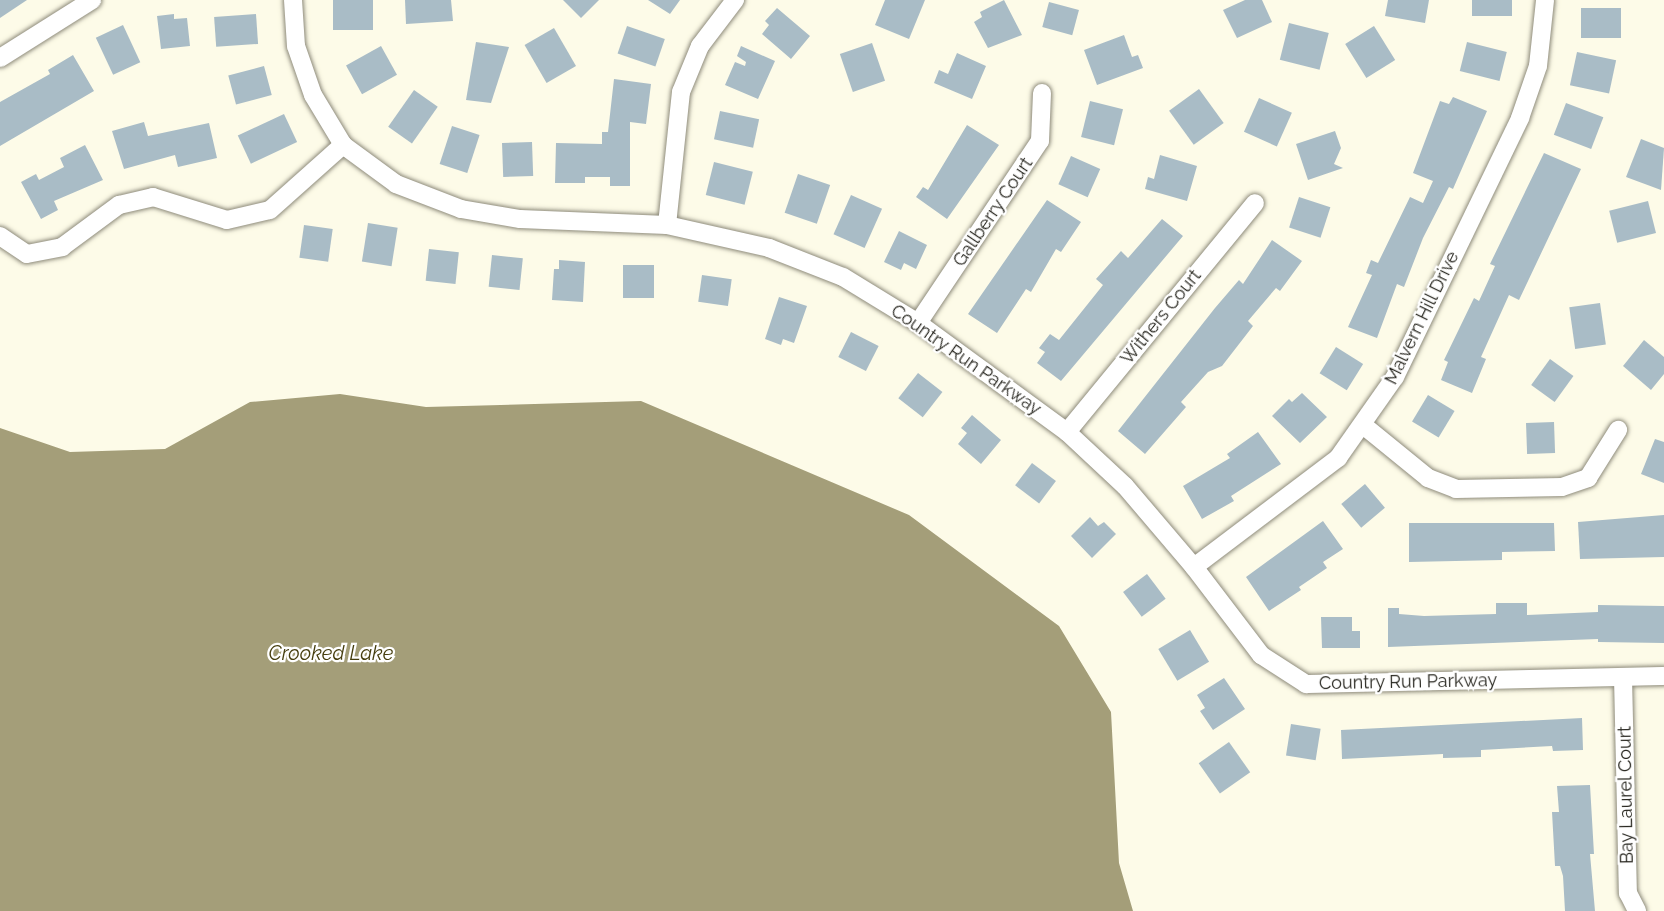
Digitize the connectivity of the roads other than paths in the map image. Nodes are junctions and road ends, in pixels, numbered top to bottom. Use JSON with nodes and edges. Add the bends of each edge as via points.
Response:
{"nodes":[{"id":1,"x":92,"y":0,"type":"edge"},
{"id":2,"x":293,"y":0,"type":"edge"},
{"id":3,"x":735,"y":0,"type":"edge"},
{"id":4,"x":1545,"y":0,"type":"edge"},
{"id":5,"x":0,"y":58,"type":"edge"},
{"id":6,"x":1042,"y":93,"type":"dead end"},
{"id":7,"x":343,"y":145,"type":"junction"},
{"id":8,"x":1255,"y":202,"type":"dead end"},
{"id":9,"x":667,"y":225,"type":"junction"},
{"id":10,"x":0,"y":236,"type":"edge"},
{"id":11,"x":918,"y":323,"type":"junction"},
{"id":12,"x":1363,"y":425,"type":"junction"},
{"id":13,"x":1618,"y":430,"type":"dead end"},
{"id":14,"x":1067,"y":432,"type":"junction"},
{"id":15,"x":1194,"y":567,"type":"junction"},
{"id":16,"x":1664,"y":676,"type":"edge"},
{"id":17,"x":1623,"y":677,"type":"junction"},
{"id":18,"x":1637,"y":911,"type":"edge"}],
"edges":[{"from":1,"to":5,"type":"street"},
{"from":2,"to":7,"type":"street","name":"Country Run Parkway","via":[[296,46],[313,95]]},
{"from":3,"to":9,"type":"street","via":[[700,46],[681,92]]},
{"from":4,"to":12,"type":"street","name":"Malvern Hill Drive","via":[[1538,66],[1520,118],[1395,377]]},
{"from":6,"to":11,"type":"street","name":"Gallberry Court","via":[[1040,141]]},
{"from":7,"to":9,"type":"street","name":"Country Run Parkway","via":[[396,184],[461,209],[520,219]]},
{"from":7,"to":10,"type":"street","via":[[270,210],[227,220],[153,197],[119,205],[62,247],[27,254]]},
{"from":8,"to":14,"type":"street","name":"Withers Court"},
{"from":9,"to":11,"type":"street","name":"Country Run Parkway","via":[[780,252],[843,277]]},
{"from":11,"to":14,"type":"street","name":"Country Run Parkway"},
{"from":12,"to":13,"type":"street","via":[[1428,478],[1456,489],[1562,487],[1588,478]]},
{"from":12,"to":15,"type":"street","name":"Malvern Hill Drive","via":[[1338,458],[1305,486]]},
{"from":14,"to":15,"type":"street","name":"Country Run Parkway","via":[[1125,486]]},
{"from":15,"to":17,"type":"street","name":"Country Run Parkway","via":[[1261,655],[1306,684]]},
{"from":16,"to":17,"type":"street","name":"Country Run Parkway"},
{"from":17,"to":18,"type":"street","name":"Bay Laurel Court","via":[[1628,893]]}]}
